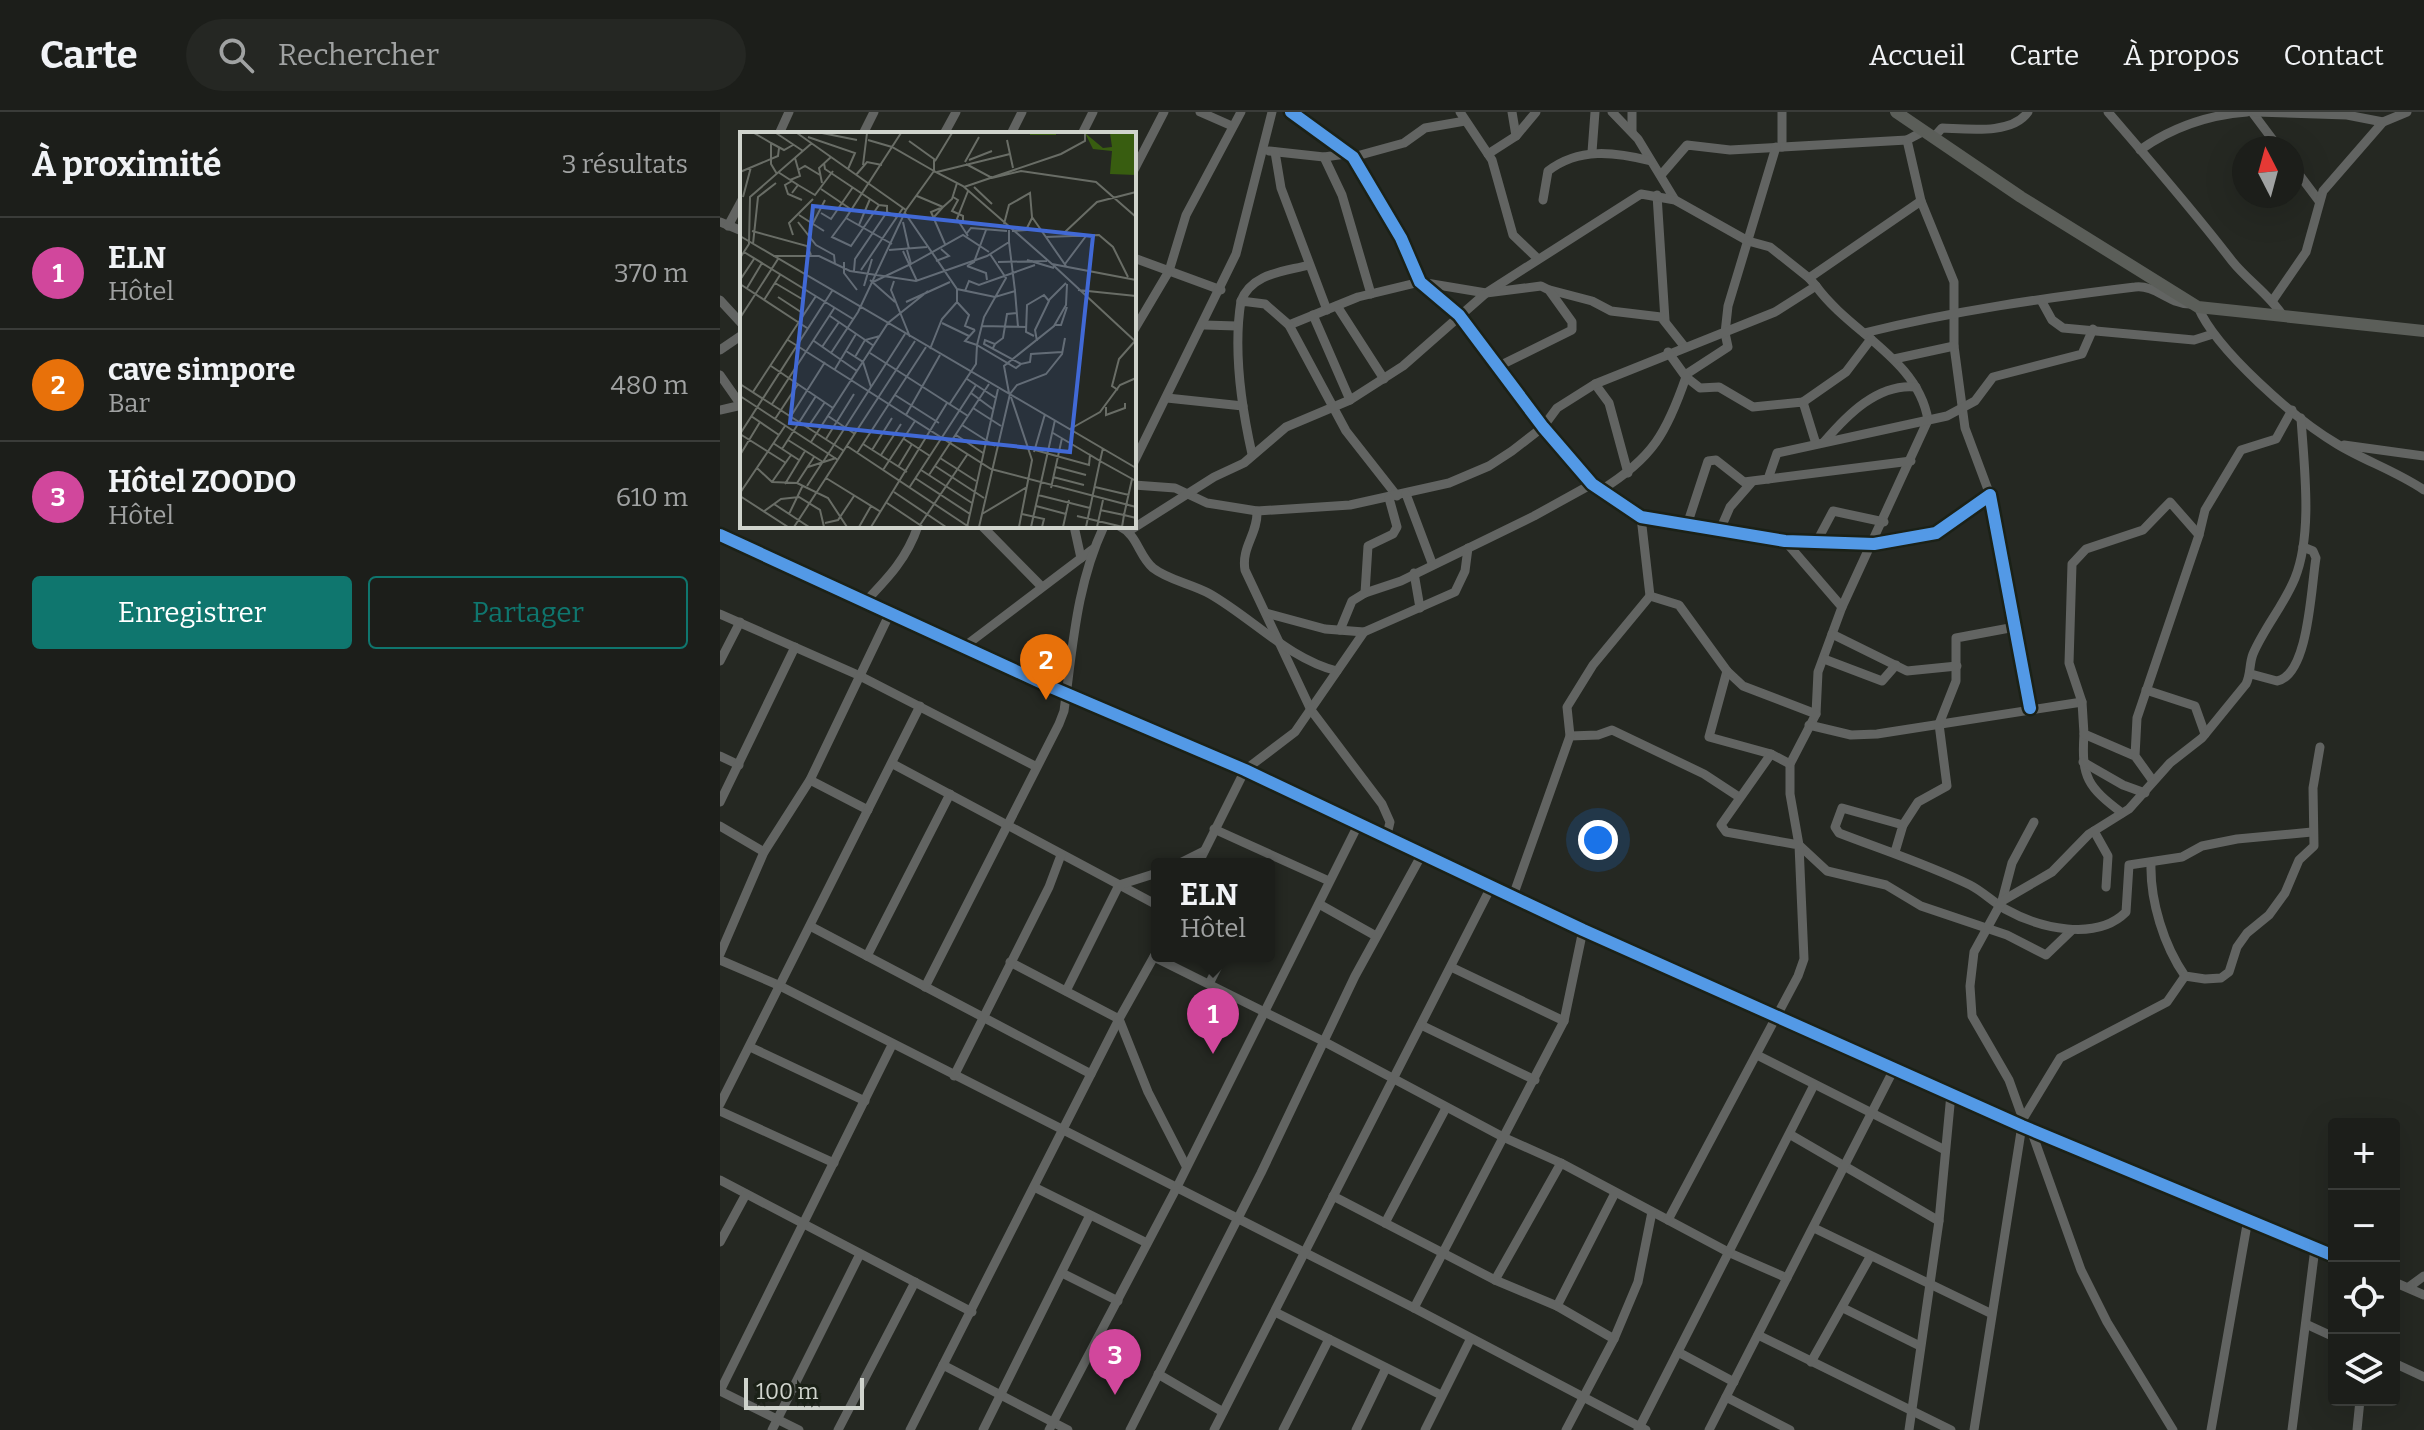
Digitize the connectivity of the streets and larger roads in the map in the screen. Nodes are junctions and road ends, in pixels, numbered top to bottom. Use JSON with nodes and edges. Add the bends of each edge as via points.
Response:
{"nodes":[{"id":1,"x":789,"y":112,"type":"edge"},
{"id":2,"x":874,"y":112,"type":"edge"},
{"id":3,"x":956,"y":112,"type":"edge"},
{"id":4,"x":1022,"y":112,"type":"edge"},
{"id":5,"x":1093,"y":112,"type":"edge"},
{"id":6,"x":1164,"y":112,"type":"edge"},
{"id":7,"x":1200,"y":112,"type":"edge"},
{"id":8,"x":1241,"y":112,"type":"edge"},
{"id":9,"x":1272,"y":112,"type":"edge"},
{"id":10,"x":1291,"y":112,"type":"edge"},
{"id":11,"x":1512,"y":112,"type":"edge"},
{"id":12,"x":1536,"y":112,"type":"edge"},
{"id":13,"x":1595,"y":112,"type":"edge"},
{"id":14,"x":1612,"y":112,"type":"edge"},
{"id":15,"x":1632,"y":112,"type":"edge"},
{"id":16,"x":1782,"y":112,"type":"edge"},
{"id":17,"x":1896,"y":112,"type":"edge"},
{"id":18,"x":2028,"y":112,"type":"edge"},
{"id":19,"x":2108,"y":112,"type":"edge"},
{"id":20,"x":2252,"y":112,"type":"edge"},
{"id":21,"x":2407,"y":112,"type":"edge"},
{"id":22,"x":1462,"y":116,"type":"edge"},
{"id":23,"x":2383,"y":122,"type":"junction"},
{"id":24,"x":1232,"y":126,"type":"junction"},
{"id":25,"x":1632,"y":131,"type":"junction"},
{"id":26,"x":780,"y":132,"type":"edge"},
{"id":27,"x":864,"y":132,"type":"edge"},
{"id":28,"x":945,"y":132,"type":"edge"},
{"id":29,"x":1012,"y":132,"type":"edge"},
{"id":30,"x":1083,"y":132,"type":"edge"},
{"id":31,"x":1929,"y":134,"type":"junction"},
{"id":32,"x":1516,"y":136,"type":"junction"},
{"id":33,"x":2270,"y":136,"type":"edge"},
{"id":34,"x":1907,"y":140,"type":"junction"},
{"id":35,"x":1779,"y":147,"type":"junction"},
{"id":36,"x":1262,"y":150,"type":"junction"},
{"id":37,"x":2140,"y":150,"type":"junction"},
{"id":38,"x":1275,"y":152,"type":"junction"},
{"id":39,"x":1592,"y":152,"type":"junction"},
{"id":40,"x":1488,"y":154,"type":"junction"},
{"id":41,"x":1350,"y":156,"type":"junction"},
{"id":42,"x":1324,"y":157,"type":"junction"},
{"id":43,"x":1651,"y":161,"type":"junction"},
{"id":44,"x":1136,"y":166,"type":"edge"},
{"id":45,"x":1661,"y":175,"type":"junction"},
{"id":46,"x":2304,"y":181,"type":"edge"},
{"id":47,"x":1657,"y":195,"type":"junction"},
{"id":48,"x":1543,"y":200,"type":"dead end"},
{"id":49,"x":1675,"y":200,"type":"junction"},
{"id":50,"x":1921,"y":201,"type":"junction"},
{"id":51,"x":2319,"y":201,"type":"junction"},
{"id":52,"x":740,"y":203,"type":"edge"},
{"id":53,"x":724,"y":224,"type":"edge"},
{"id":54,"x":1748,"y":241,"type":"junction"},
{"id":55,"x":1537,"y":258,"type":"junction"},
{"id":56,"x":1136,"y":259,"type":"edge"},
{"id":57,"x":1309,"y":265,"type":"junction"},
{"id":58,"x":1169,"y":271,"type":"junction"},
{"id":59,"x":1420,"y":282,"type":"junction"},
{"id":60,"x":1813,"y":282,"type":"junction"},
{"id":61,"x":1221,"y":290,"type":"junction"},
{"id":62,"x":1549,"y":290,"type":"junction"},
{"id":63,"x":1486,"y":293,"type":"junction"},
{"id":64,"x":1371,"y":294,"type":"junction"},
{"id":65,"x":720,"y":300,"type":"edge"},
{"id":66,"x":2041,"y":300,"type":"junction"},
{"id":67,"x":2273,"y":300,"type":"junction"},
{"id":68,"x":1241,"y":301,"type":"junction"},
{"id":69,"x":1337,"y":306,"type":"junction"},
{"id":70,"x":2195,"y":306,"type":"junction"},
{"id":71,"x":1327,"y":310,"type":"junction"},
{"id":72,"x":1954,"y":313,"type":"junction"},
{"id":73,"x":1313,"y":315,"type":"junction"},
{"id":74,"x":1459,"y":315,"type":"junction"},
{"id":75,"x":2283,"y":316,"type":"junction"},
{"id":76,"x":1665,"y":320,"type":"junction"},
{"id":77,"x":740,"y":322,"type":"edge"},
{"id":78,"x":1204,"y":325,"type":"junction"},
{"id":79,"x":1289,"y":325,"type":"junction"},
{"id":80,"x":1237,"y":326,"type":"junction"},
{"id":81,"x":1136,"y":327,"type":"edge"},
{"id":82,"x":2093,"y":329,"type":"junction"},
{"id":83,"x":2424,"y":331,"type":"edge"},
{"id":84,"x":1725,"y":333,"type":"junction"},
{"id":85,"x":2213,"y":334,"type":"junction"},
{"id":86,"x":740,"y":336,"type":"edge"},
{"id":87,"x":1868,"y":336,"type":"junction"},
{"id":88,"x":1684,"y":346,"type":"junction"},
{"id":89,"x":1954,"y":346,"type":"junction"},
{"id":90,"x":720,"y":350,"type":"edge"},
{"id":91,"x":1668,"y":352,"type":"junction"},
{"id":92,"x":1894,"y":359,"type":"junction"},
{"id":93,"x":1499,"y":366,"type":"junction"},
{"id":94,"x":720,"y":375,"type":"edge"},
{"id":95,"x":1686,"y":376,"type":"junction"},
{"id":96,"x":1384,"y":379,"type":"junction"},
{"id":97,"x":1595,"y":384,"type":"junction"},
{"id":98,"x":1916,"y":387,"type":"junction"},
{"id":99,"x":1167,"y":398,"type":"junction"},
{"id":100,"x":1350,"y":400,"type":"junction"},
{"id":101,"x":740,"y":402,"type":"edge"},
{"id":102,"x":1803,"y":402,"type":"junction"},
{"id":103,"x":740,"y":405,"type":"edge"},
{"id":104,"x":1243,"y":406,"type":"junction"},
{"id":105,"x":720,"y":410,"type":"edge"},
{"id":106,"x":1333,"y":410,"type":"junction"},
{"id":107,"x":1963,"y":410,"type":"junction"},
{"id":108,"x":2292,"y":410,"type":"junction"},
{"id":109,"x":2301,"y":418,"type":"junction"},
{"id":110,"x":1928,"y":420,"type":"junction"},
{"id":111,"x":1543,"y":427,"type":"junction"},
{"id":112,"x":1820,"y":443,"type":"junction"},
{"id":113,"x":2337,"y":444,"type":"junction"},
{"id":114,"x":1252,"y":454,"type":"junction"},
{"id":115,"x":2424,"y":456,"type":"edge"},
{"id":116,"x":1136,"y":458,"type":"edge"},
{"id":117,"x":1911,"y":461,"type":"junction"},
{"id":118,"x":1628,"y":473,"type":"junction"},
{"id":119,"x":1768,"y":479,"type":"junction"},
{"id":120,"x":1751,"y":483,"type":"junction"},
{"id":121,"x":1592,"y":484,"type":"junction"},
{"id":122,"x":1136,"y":485,"type":"edge"},
{"id":123,"x":1601,"y":490,"type":"junction"},
{"id":124,"x":2424,"y":490,"type":"edge"},
{"id":125,"x":1191,"y":495,"type":"junction"},
{"id":126,"x":1990,"y":495,"type":"junction"},
{"id":127,"x":1397,"y":496,"type":"junction"},
{"id":128,"x":1257,"y":511,"type":"junction"},
{"id":129,"x":1641,"y":517,"type":"junction"},
{"id":130,"x":1884,"y":522,"type":"junction"},
{"id":131,"x":1687,"y":525,"type":"junction"},
{"id":132,"x":1136,"y":527,"type":"edge"},
{"id":133,"x":917,"y":528,"type":"edge"},
{"id":134,"x":984,"y":528,"type":"edge"},
{"id":135,"x":1074,"y":528,"type":"edge"},
{"id":136,"x":1103,"y":528,"type":"edge"},
{"id":137,"x":1123,"y":528,"type":"edge"},
{"id":138,"x":1134,"y":528,"type":"edge"},
{"id":139,"x":1720,"y":530,"type":"junction"},
{"id":140,"x":1129,"y":531,"type":"junction"},
{"id":141,"x":720,"y":535,"type":"edge"},
{"id":142,"x":2199,"y":535,"type":"junction"},
{"id":143,"x":1785,"y":541,"type":"junction"},
{"id":144,"x":1817,"y":541,"type":"junction"},
{"id":145,"x":1874,"y":544,"type":"junction"},
{"id":146,"x":2303,"y":547,"type":"junction"},
{"id":147,"x":1468,"y":548,"type":"junction"},
{"id":148,"x":1093,"y":549,"type":"junction"},
{"id":149,"x":1081,"y":558,"type":"junction"},
{"id":150,"x":1432,"y":563,"type":"junction"},
{"id":151,"x":1414,"y":573,"type":"junction"},
{"id":152,"x":1041,"y":586,"type":"junction"},
{"id":153,"x":1365,"y":593,"type":"junction"},
{"id":154,"x":1650,"y":596,"type":"junction"},
{"id":155,"x":865,"y":602,"type":"junction"},
{"id":156,"x":1842,"y":607,"type":"junction"},
{"id":157,"x":1420,"y":608,"type":"junction"},
{"id":158,"x":890,"y":613,"type":"junction"},
{"id":159,"x":1266,"y":613,"type":"junction"},
{"id":160,"x":720,"y":614,"type":"edge"},
{"id":161,"x":740,"y":622,"type":"junction"},
{"id":162,"x":2015,"y":627,"type":"junction"},
{"id":163,"x":1340,"y":630,"type":"junction"},
{"id":164,"x":1364,"y":632,"type":"junction"},
{"id":165,"x":1832,"y":634,"type":"junction"},
{"id":166,"x":1279,"y":640,"type":"junction"},
{"id":167,"x":965,"y":646,"type":"junction"},
{"id":168,"x":795,"y":647,"type":"junction"},
{"id":169,"x":1824,"y":659,"type":"junction"},
{"id":170,"x":720,"y":661,"type":"edge"},
{"id":171,"x":1896,"y":665,"type":"junction"},
{"id":172,"x":1957,"y":666,"type":"junction"},
{"id":173,"x":1337,"y":671,"type":"junction"},
{"id":174,"x":1727,"y":671,"type":"junction"},
{"id":175,"x":2251,"y":674,"type":"junction"},
{"id":176,"x":858,"y":675,"type":"junction"},
{"id":177,"x":2146,"y":690,"type":"junction"},
{"id":178,"x":1066,"y":694,"type":"junction"},
{"id":179,"x":2082,"y":702,"type":"junction"},
{"id":180,"x":920,"y":706,"type":"junction"},
{"id":181,"x":2030,"y":708,"type":"junction"},
{"id":182,"x":1311,"y":710,"type":"junction"},
{"id":183,"x":1816,"y":714,"type":"junction"},
{"id":184,"x":1939,"y":724,"type":"junction"},
{"id":185,"x":1809,"y":725,"type":"junction"},
{"id":186,"x":2084,"y":734,"type":"junction"},
{"id":187,"x":2205,"y":734,"type":"junction"},
{"id":188,"x":1570,"y":736,"type":"junction"},
{"id":189,"x":2320,"y":747,"type":"dead end"},
{"id":190,"x":1771,"y":754,"type":"junction"},
{"id":191,"x":720,"y":756,"type":"edge"},
{"id":192,"x":2135,"y":756,"type":"junction"},
{"id":193,"x":2083,"y":762,"type":"junction"},
{"id":194,"x":893,"y":764,"type":"junction"},
{"id":195,"x":1790,"y":764,"type":"junction"},
{"id":196,"x":739,"y":765,"type":"junction"},
{"id":197,"x":1035,"y":766,"type":"junction"},
{"id":198,"x":1245,"y":770,"type":"junction"},
{"id":199,"x":810,"y":780,"type":"junction"},
{"id":200,"x":2153,"y":781,"type":"junction"},
{"id":201,"x":2145,"y":793,"type":"junction"},
{"id":202,"x":950,"y":794,"type":"junction"},
{"id":203,"x":1739,"y":797,"type":"junction"},
{"id":204,"x":720,"y":802,"type":"edge"},
{"id":205,"x":868,"y":810,"type":"junction"},
{"id":206,"x":2122,"y":813,"type":"junction"},
{"id":207,"x":2034,"y":822,"type":"dead end"},
{"id":208,"x":1007,"y":823,"type":"junction"},
{"id":209,"x":1358,"y":825,"type":"junction"},
{"id":210,"x":1903,"y":825,"type":"junction"},
{"id":211,"x":720,"y":826,"type":"edge"},
{"id":212,"x":1214,"y":829,"type":"junction"},
{"id":213,"x":2094,"y":831,"type":"junction"},
{"id":214,"x":2312,"y":832,"type":"junction"},
{"id":215,"x":1386,"y":839,"type":"junction"},
{"id":216,"x":1799,"y":845,"type":"junction"},
{"id":217,"x":1204,"y":851,"type":"junction"},
{"id":218,"x":764,"y":852,"type":"junction"},
{"id":219,"x":1895,"y":852,"type":"junction"},
{"id":220,"x":1061,"y":855,"type":"junction"},
{"id":221,"x":1274,"y":856,"type":"joint"},
{"id":222,"x":1421,"y":856,"type":"junction"},
{"id":223,"x":1190,"y":858,"type":"edge"},
{"id":224,"x":1201,"y":858,"type":"edge"},
{"id":225,"x":2151,"y":864,"type":"junction"},
{"id":226,"x":1151,"y":875,"type":"edge"},
{"id":227,"x":1329,"y":881,"type":"junction"},
{"id":228,"x":1119,"y":885,"type":"junction"},
{"id":229,"x":1491,"y":887,"type":"junction"},
{"id":230,"x":2106,"y":887,"type":"dead end"},
{"id":231,"x":1513,"y":896,"type":"junction"},
{"id":232,"x":1151,"y":902,"type":"edge"},
{"id":233,"x":2001,"y":903,"type":"junction"},
{"id":234,"x":1319,"y":904,"type":"junction"},
{"id":235,"x":810,"y":926,"type":"junction"},
{"id":236,"x":1988,"y":929,"type":"junction"},
{"id":237,"x":1583,"y":930,"type":"junction"},
{"id":238,"x":2072,"y":930,"type":"junction"},
{"id":239,"x":1376,"y":936,"type":"junction"},
{"id":240,"x":720,"y":954,"type":"edge"},
{"id":241,"x":867,"y":956,"type":"junction"},
{"id":242,"x":720,"y":960,"type":"edge"},
{"id":243,"x":1010,"y":962,"type":"junction"},
{"id":244,"x":1151,"y":962,"type":"edge"},
{"id":245,"x":1170,"y":962,"type":"edge"},
{"id":246,"x":1220,"y":962,"type":"edge"},
{"id":247,"x":1451,"y":967,"type":"junction"},
{"id":248,"x":2185,"y":976,"type":"junction"},
{"id":249,"x":1209,"y":984,"type":"junction"},
{"id":250,"x":778,"y":985,"type":"junction"},
{"id":251,"x":925,"y":987,"type":"junction"},
{"id":252,"x":1066,"y":991,"type":"junction"},
{"id":253,"x":1264,"y":1012,"type":"junction"},
{"id":254,"x":1776,"y":1015,"type":"junction"},
{"id":255,"x":983,"y":1017,"type":"junction"},
{"id":256,"x":1119,"y":1019,"type":"junction"},
{"id":257,"x":1564,"y":1021,"type":"junction"},
{"id":258,"x":1421,"y":1025,"type":"junction"},
{"id":259,"x":1323,"y":1041,"type":"junction"},
{"id":260,"x":892,"y":1045,"type":"junction"},
{"id":261,"x":750,"y":1047,"type":"junction"},
{"id":262,"x":1757,"y":1055,"type":"junction"},
{"id":263,"x":1894,"y":1069,"type":"junction"},
{"id":264,"x":1091,"y":1074,"type":"junction"},
{"id":265,"x":954,"y":1076,"type":"junction"},
{"id":266,"x":1392,"y":1080,"type":"junction"},
{"id":267,"x":1535,"y":1080,"type":"junction"},
{"id":268,"x":1814,"y":1085,"type":"junction"},
{"id":269,"x":1951,"y":1094,"type":"junction"},
{"id":270,"x":865,"y":1101,"type":"junction"},
{"id":271,"x":720,"y":1104,"type":"edge"},
{"id":272,"x":1446,"y":1108,"type":"junction"},
{"id":273,"x":720,"y":1111,"type":"edge"},
{"id":274,"x":1872,"y":1115,"type":"junction"},
{"id":275,"x":2026,"y":1125,"type":"junction"},
{"id":276,"x":1064,"y":1132,"type":"junction"},
{"id":277,"x":1791,"y":1135,"type":"junction"},
{"id":278,"x":1503,"y":1137,"type":"junction"},
{"id":279,"x":1945,"y":1150,"type":"junction"},
{"id":280,"x":834,"y":1163,"type":"junction"},
{"id":281,"x":1561,"y":1163,"type":"junction"},
{"id":282,"x":1186,"y":1166,"type":"junction"},
{"id":283,"x":1846,"y":1166,"type":"junction"},
{"id":284,"x":720,"y":1180,"type":"edge"},
{"id":285,"x":1036,"y":1188,"type":"junction"},
{"id":286,"x":1176,"y":1189,"type":"junction"},
{"id":287,"x":1615,"y":1193,"type":"junction"},
{"id":288,"x":746,"y":1194,"type":"junction"},
{"id":289,"x":1333,"y":1196,"type":"junction"},
{"id":290,"x":1652,"y":1212,"type":"junction"},
{"id":291,"x":1089,"y":1217,"type":"junction"},
{"id":292,"x":1237,"y":1218,"type":"junction"},
{"id":293,"x":2248,"y":1219,"type":"junction"},
{"id":294,"x":1668,"y":1220,"type":"junction"},
{"id":295,"x":1939,"y":1221,"type":"junction"},
{"id":296,"x":1385,"y":1223,"type":"junction"},
{"id":297,"x":803,"y":1224,"type":"junction"},
{"id":298,"x":1814,"y":1228,"type":"junction"},
{"id":299,"x":720,"y":1242,"type":"edge"},
{"id":300,"x":1147,"y":1243,"type":"junction"},
{"id":301,"x":2315,"y":1248,"type":"junction"},
{"id":302,"x":1443,"y":1253,"type":"junction"},
{"id":303,"x":1730,"y":1253,"type":"junction"},
{"id":304,"x":2328,"y":1253,"type":"edge"},
{"id":305,"x":860,"y":1254,"type":"junction"},
{"id":306,"x":1303,"y":1254,"type":"junction"},
{"id":307,"x":1870,"y":1257,"type":"junction"},
{"id":308,"x":1062,"y":1273,"type":"junction"},
{"id":309,"x":2424,"y":1276,"type":"edge"},
{"id":310,"x":1787,"y":1278,"type":"junction"},
{"id":311,"x":1495,"y":1280,"type":"junction"},
{"id":312,"x":915,"y":1282,"type":"junction"},
{"id":313,"x":1929,"y":1283,"type":"junction"},
{"id":314,"x":2400,"y":1284,"type":"edge"},
{"id":315,"x":2409,"y":1287,"type":"junction"},
{"id":316,"x":2424,"y":1295,"type":"edge"},
{"id":317,"x":1118,"y":1301,"type":"junction"},
{"id":318,"x":1557,"y":1306,"type":"junction"},
{"id":319,"x":1414,"y":1308,"type":"junction"},
{"id":320,"x":1843,"y":1308,"type":"junction"},
{"id":321,"x":972,"y":1312,"type":"junction"},
{"id":322,"x":1275,"y":1312,"type":"junction"},
{"id":323,"x":1990,"y":1313,"type":"junction"},
{"id":324,"x":2308,"y":1325,"type":"junction"},
{"id":325,"x":2328,"y":1334,"type":"edge"},
{"id":326,"x":1758,"y":1335,"type":"junction"},
{"id":327,"x":1329,"y":1339,"type":"junction"},
{"id":328,"x":1614,"y":1339,"type":"junction"},
{"id":329,"x":1470,"y":1340,"type":"junction"},
{"id":330,"x":1920,"y":1346,"type":"junction"},
{"id":331,"x":1678,"y":1352,"type":"junction"},
{"id":332,"x":1811,"y":1362,"type":"junction"},
{"id":333,"x":943,"y":1365,"type":"junction"},
{"id":334,"x":2400,"y":1366,"type":"edge"},
{"id":335,"x":1386,"y":1368,"type":"junction"},
{"id":336,"x":1158,"y":1374,"type":"junction"},
{"id":337,"x":2424,"y":1377,"type":"edge"},
{"id":338,"x":1734,"y":1382,"type":"junction"},
{"id":339,"x":720,"y":1391,"type":"edge"},
{"id":340,"x":1000,"y":1394,"type":"junction"},
{"id":341,"x":1441,"y":1395,"type":"junction"},
{"id":342,"x":1583,"y":1397,"type":"junction"},
{"id":343,"x":1726,"y":1397,"type":"junction"},
{"id":344,"x":2359,"y":1406,"type":"edge"},
{"id":345,"x":1911,"y":1410,"type":"junction"},
{"id":346,"x":1223,"y":1412,"type":"junction"},
{"id":347,"x":777,"y":1420,"type":"junction"},
{"id":348,"x":1051,"y":1426,"type":"edge"},
{"id":349,"x":1641,"y":1429,"type":"edge"},
{"id":350,"x":772,"y":1430,"type":"edge"},
{"id":351,"x":799,"y":1430,"type":"edge"},
{"id":352,"x":838,"y":1430,"type":"edge"},
{"id":353,"x":910,"y":1430,"type":"edge"},
{"id":354,"x":983,"y":1430,"type":"edge"},
{"id":355,"x":1068,"y":1430,"type":"edge"},
{"id":356,"x":1130,"y":1430,"type":"edge"},
{"id":357,"x":1214,"y":1430,"type":"edge"},
{"id":358,"x":1283,"y":1430,"type":"edge"},
{"id":359,"x":1356,"y":1430,"type":"edge"},
{"id":360,"x":1425,"y":1430,"type":"edge"},
{"id":361,"x":1566,"y":1430,"type":"edge"},
{"id":362,"x":1709,"y":1430,"type":"edge"},
{"id":363,"x":1790,"y":1430,"type":"edge"},
{"id":364,"x":1909,"y":1430,"type":"edge"},
{"id":365,"x":1951,"y":1430,"type":"edge"},
{"id":366,"x":1974,"y":1430,"type":"edge"},
{"id":367,"x":2173,"y":1430,"type":"edge"},
{"id":368,"x":2211,"y":1430,"type":"edge"},
{"id":369,"x":2292,"y":1430,"type":"edge"},
{"id":370,"x":2357,"y":1430,"type":"edge"}],
"edges":[{"from":1,"to":26,"type":"street"},
{"from":2,"to":27,"type":"street"},
{"from":3,"to":28,"type":"street"},
{"from":4,"to":29,"type":"street"},
{"from":5,"to":30,"type":"street"},
{"from":6,"to":44,"type":"street"},
{"from":7,"to":24,"type":"street"},
{"from":8,"to":24,"type":"street"},
{"from":9,"to":36,"type":"street"},
{"from":10,"to":41,"type":"street"},
{"from":11,"to":32,"type":"street"},
{"from":12,"to":32,"type":"street"},
{"from":13,"to":39,"type":"street"},
{"from":14,"to":25,"type":"street"},
{"from":15,"to":25,"type":"street"},
{"from":16,"to":35,"type":"street"},
{"from":17,"to":31,"type":"street"},
{"from":18,"to":31,"type":"street","via":[[2020,123],[2009,126],[1942,128]]},
{"from":19,"to":37,"type":"street"},
{"from":20,"to":23,"type":"street","via":[[2347,115]]},
{"from":20,"to":33,"type":"street"},
{"from":20,"to":37,"type":"street","via":[[2168,130]]},
{"from":21,"to":23,"type":"street"},
{"from":22,"to":40,"type":"street"},
{"from":22,"to":41,"type":"street","via":[[1425,128],[1404,143]]},
{"from":23,"to":51,"type":"street"},
{"from":24,"to":58,"type":"street","via":[[1180,228]]},
{"from":25,"to":43,"type":"street"},
{"from":31,"to":34,"type":"street"},
{"from":31,"to":70,"type":"street"},
{"from":32,"to":40,"type":"street"},
{"from":34,"to":35,"type":"street"},
{"from":34,"to":50,"type":"street"},
{"from":35,"to":45,"type":"street","via":[[1730,150],[1687,145]]},
{"from":35,"to":54,"type":"street"},
{"from":36,"to":38,"type":"street"},
{"from":36,"to":61,"type":"street","via":[[1236,254]]},
{"from":37,"to":67,"type":"street","via":[[2234,264]]},
{"from":38,"to":42,"type":"street"},
{"from":38,"to":57,"type":"street","via":[[1281,188]]},
{"from":39,"to":43,"type":"street"},
{"from":39,"to":48,"type":"street","via":[[1552,168]]},
{"from":40,"to":55,"type":"street","via":[[1513,235]]},
{"from":41,"to":42,"type":"street"},
{"from":41,"to":59,"type":"street","via":[[1401,238]]},
{"from":42,"to":64,"type":"street","via":[[1342,195]]},
{"from":43,"to":45,"type":"street"},
{"from":45,"to":49,"type":"street"},
{"from":46,"to":51,"type":"street"},
{"from":47,"to":49,"type":"street"},
{"from":47,"to":55,"type":"street","via":[[1628,198]]},
{"from":47,"to":76,"type":"street"},
{"from":49,"to":54,"type":"street"},
{"from":50,"to":60,"type":"street"},
{"from":50,"to":72,"type":"street","via":[[1954,282]]},
{"from":51,"to":67,"type":"street","via":[[2306,252]]},
{"from":52,"to":53,"type":"street"},
{"from":54,"to":60,"type":"street","via":[[1770,247]]},
{"from":54,"to":84,"type":"street"},
{"from":55,"to":63,"type":"street"},
{"from":56,"to":58,"type":"street"},
{"from":57,"to":68,"type":"street","via":[[1261,279],[1246,289]]},
{"from":57,"to":71,"type":"street"},
{"from":58,"to":61,"type":"street"},
{"from":58,"to":81,"type":"street"},
{"from":59,"to":63,"type":"street"},
{"from":59,"to":64,"type":"street"},
{"from":59,"to":74,"type":"street"},
{"from":60,"to":84,"type":"street","via":[[1797,301]]},
{"from":60,"to":87,"type":"street"},
{"from":61,"to":78,"type":"street"},
{"from":62,"to":63,"type":"street","via":[[1533,285]]},
{"from":62,"to":76,"type":"street","via":[[1611,311]]},
{"from":62,"to":93,"type":"street","via":[[1572,330]]},
{"from":63,"to":74,"type":"street"},
{"from":64,"to":69,"type":"street"},
{"from":65,"to":77,"type":"street"},
{"from":66,"to":70,"type":"street","via":[[2143,287]]},
{"from":66,"to":72,"type":"street"},
{"from":66,"to":82,"type":"street","via":[[2063,328]]},
{"from":67,"to":75,"type":"street"},
{"from":68,"to":79,"type":"street","via":[[1265,304]]},
{"from":68,"to":80,"type":"street"},
{"from":69,"to":71,"type":"street"},
{"from":69,"to":96,"type":"street"},
{"from":70,"to":75,"type":"street"},
{"from":70,"to":85,"type":"street"},
{"from":71,"to":73,"type":"street"},
{"from":72,"to":87,"type":"street"},
{"from":72,"to":89,"type":"street"},
{"from":73,"to":79,"type":"street"},
{"from":73,"to":100,"type":"street"},
{"from":74,"to":93,"type":"street"},
{"from":74,"to":96,"type":"street"},
{"from":75,"to":83,"type":"street"},
{"from":76,"to":88,"type":"street"},
{"from":78,"to":80,"type":"street"},
{"from":78,"to":99,"type":"street"},
{"from":79,"to":106,"type":"street"},
{"from":80,"to":104,"type":"street"},
{"from":82,"to":85,"type":"street","via":[[2194,340]]},
{"from":82,"to":107,"type":"street","via":[[2082,354],[1993,377]]},
{"from":84,"to":88,"type":"street"},
{"from":84,"to":95,"type":"street","via":[[1726,351]]},
{"from":85,"to":108,"type":"street"},
{"from":86,"to":90,"type":"street"},
{"from":87,"to":92,"type":"street"},
{"from":87,"to":102,"type":"street","via":[[1846,372]]},
{"from":88,"to":91,"type":"street"},
{"from":89,"to":92,"type":"street"},
{"from":89,"to":107,"type":"street"},
{"from":91,"to":95,"type":"street"},
{"from":91,"to":97,"type":"street"},
{"from":92,"to":98,"type":"street"},
{"from":93,"to":111,"type":"street"},
{"from":94,"to":101,"type":"street"},
{"from":95,"to":102,"type":"street","via":[[1700,388],[1719,387],[1748,406]]},
{"from":95,"to":118,"type":"street","via":[[1669,426]]},
{"from":96,"to":100,"type":"street"},
{"from":97,"to":111,"type":"street","via":[[1557,408]]},
{"from":97,"to":118,"type":"street","via":[[1611,409]]},
{"from":98,"to":110,"type":"street"},
{"from":98,"to":112,"type":"street","via":[[1892,387],[1874,396]]},
{"from":99,"to":104,"type":"street"},
{"from":99,"to":116,"type":"street"},
{"from":100,"to":106,"type":"street"},
{"from":102,"to":112,"type":"street"},
{"from":103,"to":105,"type":"street"},
{"from":104,"to":114,"type":"street"},
{"from":106,"to":114,"type":"street","via":[[1286,427]]},
{"from":106,"to":127,"type":"street"},
{"from":107,"to":110,"type":"street"},
{"from":107,"to":126,"type":"street"},
{"from":108,"to":109,"type":"street"},
{"from":108,"to":142,"type":"street","via":[[2282,435],[2241,450],[2205,510]]},
{"from":109,"to":113,"type":"street"},
{"from":109,"to":146,"type":"street"},
{"from":110,"to":112,"type":"street"},
{"from":110,"to":117,"type":"street"},
{"from":111,"to":121,"type":"street"},
{"from":111,"to":127,"type":"street","via":[[1489,466]]},
{"from":112,"to":119,"type":"street","via":[[1777,453]]},
{"from":113,"to":115,"type":"street"},
{"from":113,"to":124,"type":"street"},
{"from":114,"to":125,"type":"street"},
{"from":117,"to":119,"type":"street"},
{"from":117,"to":130,"type":"street"},
{"from":118,"to":123,"type":"street"},
{"from":119,"to":120,"type":"street"},
{"from":120,"to":131,"type":"street","via":[[1737,479],[1716,460],[1708,461]]},
{"from":120,"to":139,"type":"street","via":[[1730,507]]},
{"from":121,"to":123,"type":"street"},
{"from":121,"to":147,"type":"street"},
{"from":122,"to":125,"type":"street","via":[[1164,486]]},
{"from":123,"to":129,"type":"street"},
{"from":125,"to":128,"type":"street"},
{"from":125,"to":132,"type":"street"},
{"from":126,"to":145,"type":"street","via":[[1936,533]]},
{"from":126,"to":162,"type":"street"},
{"from":127,"to":128,"type":"street"},
{"from":127,"to":150,"type":"street"},
{"from":127,"to":153,"type":"street","via":[[1393,534],[1368,546]]},
{"from":128,"to":159,"type":"street","via":[[1256,530],[1243,561]]},
{"from":129,"to":131,"type":"street"},
{"from":129,"to":154,"type":"street"},
{"from":130,"to":144,"type":"street","via":[[1833,511]]},
{"from":130,"to":145,"type":"street"},
{"from":131,"to":139,"type":"street"},
{"from":133,"to":155,"type":"street","via":[[904,559]]},
{"from":134,"to":152,"type":"street"},
{"from":135,"to":149,"type":"street"},
{"from":136,"to":148,"type":"street"},
{"from":137,"to":140,"type":"street"},
{"from":138,"to":140,"type":"street"},
{"from":139,"to":143,"type":"street"},
{"from":140,"to":166,"type":"street","via":[[1156,570],[1209,593]]},
{"from":141,"to":155,"type":"street"},
{"from":142,"to":177,"type":"street"},
{"from":142,"to":179,"type":"street","via":[[2170,502],[2143,530],[2086,549],[2072,564],[2069,663]]},
{"from":143,"to":144,"type":"street"},
{"from":143,"to":156,"type":"street"},
{"from":144,"to":145,"type":"street"},
{"from":145,"to":156,"type":"street"},
{"from":146,"to":175,"type":"street","via":[[2295,578],[2251,658]]},
{"from":146,"to":175,"type":"street","via":[[2316,558],[2306,636],[2291,672],[2277,681]]},
{"from":147,"to":150,"type":"street"},
{"from":147,"to":157,"type":"street","via":[[1455,592]]},
{"from":148,"to":149,"type":"street"},
{"from":148,"to":178,"type":"street","via":[[1074,620]]},
{"from":149,"to":152,"type":"street"},
{"from":150,"to":151,"type":"street"},
{"from":151,"to":153,"type":"street"},
{"from":151,"to":157,"type":"street"},
{"from":152,"to":167,"type":"street"},
{"from":153,"to":163,"type":"street","via":[[1352,601]]},
{"from":154,"to":174,"type":"street","via":[[1679,605]]},
{"from":154,"to":188,"type":"street","via":[[1593,665],[1567,707]]},
{"from":155,"to":158,"type":"street"},
{"from":156,"to":165,"type":"street"},
{"from":157,"to":164,"type":"street"},
{"from":158,"to":167,"type":"street"},
{"from":158,"to":176,"type":"street"},
{"from":159,"to":163,"type":"street"},
{"from":159,"to":166,"type":"street"},
{"from":160,"to":161,"type":"street"},
{"from":161,"to":168,"type":"street"},
{"from":161,"to":170,"type":"street"},
{"from":162,"to":172,"type":"street","via":[[1956,638]]},
{"from":162,"to":181,"type":"street"},
{"from":163,"to":164,"type":"street"},
{"from":164,"to":173,"type":"street"},
{"from":165,"to":169,"type":"street"},
{"from":165,"to":171,"type":"street"},
{"from":166,"to":173,"type":"street","via":[[1312,663]]},
{"from":166,"to":182,"type":"street"},
{"from":167,"to":178,"type":"street"},
{"from":168,"to":176,"type":"street"},
{"from":168,"to":196,"type":"street"},
{"from":169,"to":171,"type":"street","via":[[1882,681]]},
{"from":169,"to":183,"type":"street","via":[[1818,672]]},
{"from":171,"to":172,"type":"street","via":[[1907,671]]},
{"from":172,"to":184,"type":"street"},
{"from":173,"to":182,"type":"street"},
{"from":174,"to":183,"type":"street","via":[[1743,686]]},
{"from":174,"to":190,"type":"street","via":[[1709,737]]},
{"from":175,"to":187,"type":"street"},
{"from":176,"to":180,"type":"street"},
{"from":176,"to":199,"type":"street"},
{"from":177,"to":187,"type":"street","via":[[2195,706]]},
{"from":177,"to":192,"type":"street","via":[[2137,718]]},
{"from":178,"to":197,"type":"street","via":[[1054,737]]},
{"from":178,"to":198,"type":"street"},
{"from":179,"to":181,"type":"street"},
{"from":179,"to":186,"type":"street"},
{"from":180,"to":194,"type":"street"},
{"from":180,"to":197,"type":"street"},
{"from":181,"to":184,"type":"street"},
{"from":182,"to":198,"type":"street","via":[[1295,732]]},
{"from":182,"to":215,"type":"street","via":[[1382,804],[1390,822]]},
{"from":183,"to":185,"type":"street"},
{"from":184,"to":185,"type":"street","via":[[1851,735]]},
{"from":184,"to":210,"type":"street","via":[[1947,786],[1918,802]]},
{"from":185,"to":195,"type":"street"},
{"from":186,"to":192,"type":"street"},
{"from":186,"to":193,"type":"street"},
{"from":187,"to":200,"type":"street"},
{"from":188,"to":203,"type":"street","via":[[1612,730],[1704,774]]},
{"from":188,"to":231,"type":"street"},
{"from":189,"to":214,"type":"street","via":[[2314,768]]},
{"from":190,"to":195,"type":"street"},
{"from":190,"to":203,"type":"street"},
{"from":191,"to":196,"type":"street"},
{"from":192,"to":200,"type":"street"},
{"from":193,"to":201,"type":"street"},
{"from":193,"to":206,"type":"street","via":[[2098,795]]},
{"from":194,"to":202,"type":"street"},
{"from":194,"to":205,"type":"street"},
{"from":195,"to":216,"type":"street"},
{"from":196,"to":204,"type":"street"},
{"from":197,"to":208,"type":"street"},
{"from":198,"to":209,"type":"street"},
{"from":198,"to":212,"type":"street"},
{"from":199,"to":205,"type":"street"},
{"from":199,"to":218,"type":"street"},
{"from":200,"to":201,"type":"street"},
{"from":201,"to":206,"type":"street"},
{"from":202,"to":208,"type":"street"},
{"from":202,"to":241,"type":"street"},
{"from":203,"to":216,"type":"street","via":[[1721,821],[1722,829]]},
{"from":205,"to":235,"type":"street"},
{"from":206,"to":213,"type":"street"},
{"from":207,"to":233,"type":"street","via":[[2012,863]]},
{"from":208,"to":220,"type":"street"},
{"from":208,"to":251,"type":"street"},
{"from":209,"to":215,"type":"street"},
{"from":209,"to":227,"type":"street"},
{"from":210,"to":219,"type":"street"},
{"from":210,"to":219,"type":"street","via":[[1842,808],[1835,827]]},
{"from":211,"to":218,"type":"street"},
{"from":212,"to":217,"type":"street"},
{"from":212,"to":221,"type":"street"},
{"from":213,"to":230,"type":"street","via":[[2108,856]]},
{"from":213,"to":233,"type":"street","via":[[2052,872]]},
{"from":214,"to":225,"type":"street","via":[[2237,839]]},
{"from":214,"to":248,"type":"street","via":[[2311,850],[2299,860],[2269,915],[2237,947],[2229,972],[2221,978]]},
{"from":215,"to":222,"type":"street"},
{"from":216,"to":236,"type":"street","via":[[1827,871],[1886,885],[1921,906]]},
{"from":216,"to":254,"type":"street","via":[[1804,959]]},
{"from":217,"to":223,"type":"street"},
{"from":217,"to":224,"type":"street"},
{"from":218,"to":240,"type":"street"},
{"from":219,"to":233,"type":"street"},
{"from":220,"to":228,"type":"street"},
{"from":220,"to":243,"type":"street"},
{"from":221,"to":227,"type":"street"},
{"from":222,"to":229,"type":"street"},
{"from":222,"to":239,"type":"street"},
{"from":225,"to":238,"type":"street","via":[[2127,867],[2126,912],[2121,917]]},
{"from":225,"to":248,"type":"street","via":[[2150,893]]},
{"from":226,"to":228,"type":"street"},
{"from":227,"to":234,"type":"street"},
{"from":228,"to":232,"type":"street"},
{"from":228,"to":252,"type":"street"},
{"from":229,"to":231,"type":"street"},
{"from":229,"to":247,"type":"street"},
{"from":231,"to":237,"type":"street"},
{"from":233,"to":236,"type":"street"},
{"from":233,"to":238,"type":"street","via":[[2027,918]]},
{"from":234,"to":239,"type":"street"},
{"from":234,"to":253,"type":"street"},
{"from":235,"to":241,"type":"street"},
{"from":235,"to":250,"type":"street"},
{"from":236,"to":238,"type":"street","via":[[2046,955]]},
{"from":236,"to":275,"type":"street","via":[[1974,952],[1972,1016],[2009,1080]]},
{"from":237,"to":254,"type":"street"},
{"from":237,"to":257,"type":"street"},
{"from":239,"to":259,"type":"street"},
{"from":241,"to":251,"type":"street"},
{"from":242,"to":250,"type":"street"},
{"from":243,"to":252,"type":"street"},
{"from":243,"to":255,"type":"street"},
{"from":244,"to":256,"type":"street"},
{"from":245,"to":249,"type":"street"},
{"from":246,"to":249,"type":"street"},
{"from":247,"to":257,"type":"street"},
{"from":247,"to":258,"type":"street"},
{"from":248,"to":275,"type":"street","via":[[2167,1002],[2060,1058]]},
{"from":249,"to":253,"type":"street"},
{"from":250,"to":260,"type":"street"},
{"from":250,"to":261,"type":"street"},
{"from":251,"to":255,"type":"street"},
{"from":252,"to":256,"type":"street"},
{"from":253,"to":259,"type":"street"},
{"from":253,"to":282,"type":"street"},
{"from":254,"to":262,"type":"street"},
{"from":254,"to":263,"type":"street"},
{"from":255,"to":264,"type":"street"},
{"from":255,"to":265,"type":"street"},
{"from":256,"to":264,"type":"street"},
{"from":256,"to":282,"type":"street"},
{"from":257,"to":267,"type":"street"},
{"from":258,"to":266,"type":"street"},
{"from":258,"to":267,"type":"street"},
{"from":259,"to":266,"type":"street"},
{"from":259,"to":292,"type":"street"},
{"from":260,"to":265,"type":"street"},
{"from":260,"to":270,"type":"street"},
{"from":261,"to":270,"type":"street"},
{"from":261,"to":271,"type":"street"},
{"from":262,"to":268,"type":"street"},
{"from":262,"to":294,"type":"street"},
{"from":263,"to":269,"type":"street"},
{"from":263,"to":274,"type":"street"},
{"from":264,"to":276,"type":"street"},
{"from":265,"to":276,"type":"street"},
{"from":266,"to":272,"type":"street"},
{"from":266,"to":289,"type":"street"},
{"from":267,"to":278,"type":"street"},
{"from":268,"to":274,"type":"street"},
{"from":268,"to":277,"type":"street"},
{"from":269,"to":275,"type":"street"},
{"from":269,"to":279,"type":"street"},
{"from":270,"to":280,"type":"street"},
{"from":272,"to":278,"type":"street"},
{"from":272,"to":296,"type":"street"},
{"from":273,"to":280,"type":"street"},
{"from":274,"to":279,"type":"street"},
{"from":274,"to":283,"type":"street"},
{"from":275,"to":293,"type":"street"},
{"from":275,"to":323,"type":"street"},
{"from":275,"to":367,"type":"street","via":[[2081,1270]]},
{"from":276,"to":285,"type":"street"},
{"from":276,"to":286,"type":"street"},
{"from":277,"to":283,"type":"street"},
{"from":277,"to":303,"type":"street"},
{"from":278,"to":281,"type":"street"},
{"from":278,"to":302,"type":"street"},
{"from":279,"to":295,"type":"street"},
{"from":280,"to":297,"type":"street"},
{"from":281,"to":287,"type":"street"},
{"from":281,"to":311,"type":"street"},
{"from":282,"to":286,"type":"street"},
{"from":283,"to":295,"type":"street"},
{"from":283,"to":298,"type":"street"},
{"from":284,"to":288,"type":"street"},
{"from":285,"to":291,"type":"street"},
{"from":285,"to":321,"type":"street"},
{"from":286,"to":292,"type":"street"},
{"from":286,"to":300,"type":"street"},
{"from":287,"to":290,"type":"street"},
{"from":287,"to":318,"type":"street"},
{"from":288,"to":297,"type":"street"},
{"from":288,"to":299,"type":"street"},
{"from":289,"to":296,"type":"street"},
{"from":289,"to":306,"type":"street"},
{"from":290,"to":294,"type":"street"},
{"from":290,"to":328,"type":"street","via":[[1638,1282]]},
{"from":291,"to":300,"type":"street"},
{"from":291,"to":308,"type":"street"},
{"from":292,"to":306,"type":"street"},
{"from":292,"to":336,"type":"street"},
{"from":293,"to":301,"type":"street"},
{"from":293,"to":368,"type":"street"},
{"from":294,"to":303,"type":"street"},
{"from":295,"to":313,"type":"street"},
{"from":296,"to":302,"type":"street"},
{"from":297,"to":305,"type":"street"},
{"from":297,"to":339,"type":"street"},
{"from":298,"to":307,"type":"street"},
{"from":298,"to":310,"type":"street"},
{"from":300,"to":317,"type":"street"},
{"from":301,"to":304,"type":"street"},
{"from":301,"to":324,"type":"street"},
{"from":302,"to":311,"type":"street"},
{"from":302,"to":319,"type":"street"},
{"from":303,"to":310,"type":"street"},
{"from":303,"to":331,"type":"street"},
{"from":305,"to":312,"type":"street"},
{"from":305,"to":347,"type":"street"},
{"from":306,"to":319,"type":"street"},
{"from":306,"to":322,"type":"street"},
{"from":307,"to":313,"type":"street"},
{"from":307,"to":320,"type":"street"},
{"from":308,"to":317,"type":"street"},
{"from":308,"to":340,"type":"street"},
{"from":309,"to":315,"type":"street"},
{"from":310,"to":326,"type":"street"},
{"from":311,"to":318,"type":"street"},
{"from":312,"to":321,"type":"street"},
{"from":312,"to":352,"type":"street"},
{"from":313,"to":323,"type":"street"},
{"from":313,"to":330,"type":"street"},
{"from":314,"to":315,"type":"street"},
{"from":315,"to":316,"type":"street"},
{"from":317,"to":348,"type":"street"},
{"from":318,"to":328,"type":"street"},
{"from":319,"to":329,"type":"street"},
{"from":320,"to":330,"type":"street"},
{"from":320,"to":332,"type":"street"},
{"from":321,"to":333,"type":"street"},
{"from":322,"to":327,"type":"street"},
{"from":322,"to":346,"type":"street"},
{"from":323,"to":366,"type":"street"},
{"from":324,"to":325,"type":"street"},
{"from":324,"to":369,"type":"street"},
{"from":326,"to":332,"type":"street"},
{"from":326,"to":338,"type":"street"},
{"from":327,"to":335,"type":"street"},
{"from":327,"to":358,"type":"street"},
{"from":328,"to":342,"type":"street"},
{"from":329,"to":341,"type":"street"},
{"from":329,"to":342,"type":"street"},
{"from":330,"to":345,"type":"street"},
{"from":331,"to":338,"type":"street"},
{"from":331,"to":349,"type":"street"},
{"from":332,"to":345,"type":"street"},
{"from":333,"to":340,"type":"street"},
{"from":333,"to":353,"type":"street"},
{"from":334,"to":337,"type":"street"},
{"from":335,"to":341,"type":"street"},
{"from":335,"to":359,"type":"street"},
{"from":336,"to":346,"type":"street"},
{"from":336,"to":356,"type":"street"},
{"from":338,"to":343,"type":"street"},
{"from":339,"to":347,"type":"street"},
{"from":340,"to":348,"type":"street"},
{"from":340,"to":354,"type":"street"},
{"from":341,"to":360,"type":"street"},
{"from":342,"to":349,"type":"street"},
{"from":342,"to":361,"type":"street"},
{"from":343,"to":362,"type":"street"},
{"from":343,"to":363,"type":"street"},
{"from":344,"to":370,"type":"street"},
{"from":345,"to":364,"type":"street"},
{"from":345,"to":365,"type":"street"},
{"from":346,"to":357,"type":"street"},
{"from":347,"to":350,"type":"street"},
{"from":347,"to":351,"type":"street"},
{"from":348,"to":355,"type":"street"}]}
